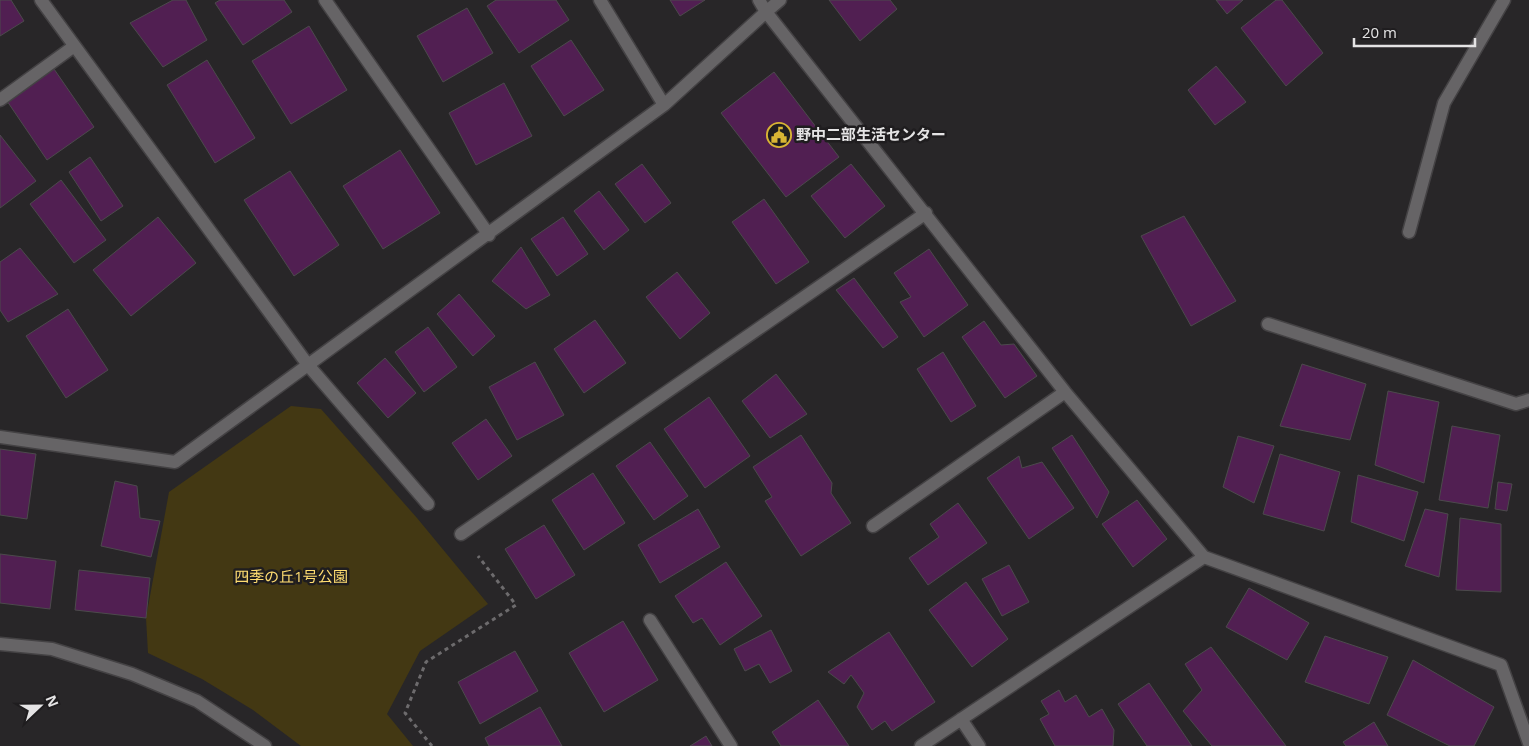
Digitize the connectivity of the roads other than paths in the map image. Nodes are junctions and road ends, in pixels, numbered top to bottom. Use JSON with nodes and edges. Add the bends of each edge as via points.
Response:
{"nodes":[{"id":1,"x":41,"y":0,"type":"edge"},
{"id":2,"x":325,"y":0,"type":"edge"},
{"id":3,"x":600,"y":0,"type":"edge"},
{"id":4,"x":759,"y":0,"type":"edge"},
{"id":5,"x":780,"y":0,"type":"edge"},
{"id":6,"x":1504,"y":0,"type":"edge"},
{"id":7,"x":766,"y":12,"type":"junction"},
{"id":8,"x":74,"y":47,"type":"junction"},
{"id":9,"x":0,"y":100,"type":"edge"},
{"id":10,"x":664,"y":105,"type":"junction"},
{"id":11,"x":926,"y":213,"type":"junction"},
{"id":12,"x":1409,"y":232,"type":"dead end"},
{"id":13,"x":489,"y":235,"type":"junction"},
{"id":14,"x":1268,"y":324,"type":"dead end"},
{"id":15,"x":308,"y":365,"type":"junction"},
{"id":16,"x":1065,"y":392,"type":"junction"},
{"id":17,"x":1529,"y":400,"type":"edge"},
{"id":18,"x":0,"y":437,"type":"edge"},
{"id":19,"x":428,"y":504,"type":"dead end"},
{"id":20,"x":873,"y":526,"type":"dead end"},
{"id":21,"x":461,"y":534,"type":"road end"},
{"id":22,"x":1204,"y":557,"type":"junction"},
{"id":23,"x":650,"y":620,"type":"dead end"},
{"id":24,"x":0,"y":644,"type":"edge"},
{"id":25,"x":961,"y":719,"type":"junction"},
{"id":26,"x":1529,"y":743,"type":"edge"},
{"id":27,"x":265,"y":746,"type":"edge"},
{"id":28,"x":730,"y":746,"type":"edge"},
{"id":29,"x":920,"y":746,"type":"edge"},
{"id":30,"x":979,"y":746,"type":"edge"}],
"edges":[{"from":1,"to":8,"type":"street"},
{"from":2,"to":13,"type":"street"},
{"from":3,"to":10,"type":"street"},
{"from":4,"to":7,"type":"street"},
{"from":5,"to":7,"type":"street"},
{"from":6,"to":12,"type":"street","via":[[1444,103]]},
{"from":7,"to":10,"type":"street"},
{"from":7,"to":11,"type":"street"},
{"from":8,"to":9,"type":"street"},
{"from":8,"to":15,"type":"street"},
{"from":10,"to":13,"type":"street"},
{"from":11,"to":16,"type":"street"},
{"from":11,"to":21,"type":"street"},
{"from":13,"to":15,"type":"street"},
{"from":14,"to":17,"type":"street","via":[[1516,404]]},
{"from":15,"to":18,"type":"street","via":[[175,462]]},
{"from":15,"to":19,"type":"street"},
{"from":16,"to":20,"type":"street"},
{"from":16,"to":22,"type":"street"},
{"from":22,"to":25,"type":"street"},
{"from":22,"to":26,"type":"street","via":[[1501,665]]},
{"from":23,"to":28,"type":"street"},
{"from":24,"to":27,"type":"street","via":[[52,649],[132,674],[197,701]]},
{"from":25,"to":29,"type":"street"},
{"from":25,"to":30,"type":"street"}]}
